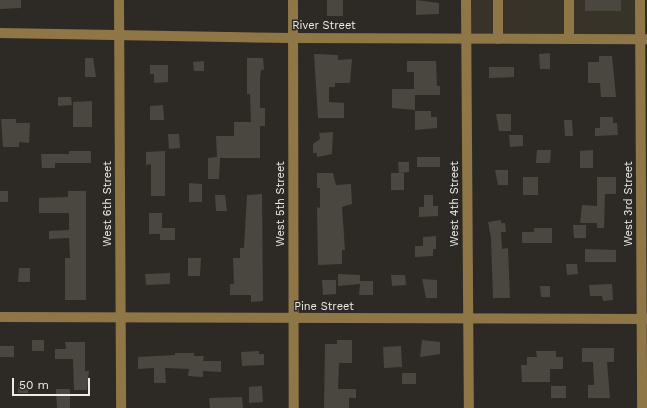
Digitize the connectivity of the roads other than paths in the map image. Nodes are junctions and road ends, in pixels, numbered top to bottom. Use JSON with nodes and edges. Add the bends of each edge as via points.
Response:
{"nodes":[{"id":1,"x":119,"y":0,"type":"edge"},
{"id":2,"x":293,"y":0,"type":"edge"},
{"id":3,"x":466,"y":0,"type":"edge"},
{"id":4,"x":498,"y":0,"type":"edge"},
{"id":5,"x":569,"y":0,"type":"edge"},
{"id":6,"x":640,"y":0,"type":"edge"},
{"id":7,"x":0,"y":33,"type":"edge"},
{"id":8,"x":120,"y":34,"type":"junction"},
{"id":9,"x":293,"y":38,"type":"junction"},
{"id":10,"x":466,"y":39,"type":"junction"},
{"id":11,"x":498,"y":39,"type":"junction"},
{"id":12,"x":569,"y":39,"type":"junction"},
{"id":13,"x":644,"y":39,"type":"edge"},
{"id":14,"x":0,"y":317,"type":"edge"},
{"id":15,"x":120,"y":317,"type":"junction"},
{"id":16,"x":294,"y":319,"type":"junction"},
{"id":17,"x":468,"y":319,"type":"junction"},
{"id":18,"x":644,"y":319,"type":"edge"},
{"id":19,"x":120,"y":408,"type":"edge"},
{"id":20,"x":294,"y":408,"type":"edge"},
{"id":21,"x":468,"y":408,"type":"edge"},
{"id":22,"x":642,"y":408,"type":"edge"}],
"edges":[{"from":1,"to":8,"type":"street","name":"West 6th Street"},
{"from":2,"to":9,"type":"street","name":"West 5th Street"},
{"from":3,"to":10,"type":"street","name":"West 4th Street"},
{"from":4,"to":11,"type":"street"},
{"from":5,"to":12,"type":"street"},
{"from":6,"to":13,"type":"street","name":"West 3rd Street"},
{"from":7,"to":8,"type":"street","name":"River Street"},
{"from":8,"to":9,"type":"street","name":"River Street"},
{"from":8,"to":15,"type":"street","name":"West 6th Street"},
{"from":9,"to":10,"type":"street","name":"River Street"},
{"from":9,"to":16,"type":"street","name":"West 5th Street"},
{"from":10,"to":11,"type":"street","name":"River Street"},
{"from":10,"to":17,"type":"street","name":"West 4th Street"},
{"from":11,"to":12,"type":"street","name":"River Street"},
{"from":12,"to":13,"type":"street","name":"River Street"},
{"from":13,"to":18,"type":"street","name":"West 3rd Street"},
{"from":14,"to":15,"type":"street","name":"Pine Street"},
{"from":15,"to":16,"type":"street","name":"Pine Street"},
{"from":15,"to":19,"type":"street","name":"West 6th Street"},
{"from":16,"to":17,"type":"street","name":"Pine Street"},
{"from":16,"to":20,"type":"street","name":"West 5th Street"},
{"from":17,"to":18,"type":"street","name":"Pine Street"},
{"from":17,"to":21,"type":"street","name":"West 4th Street"},
{"from":18,"to":22,"type":"street","name":"West 3rd Street"}]}
